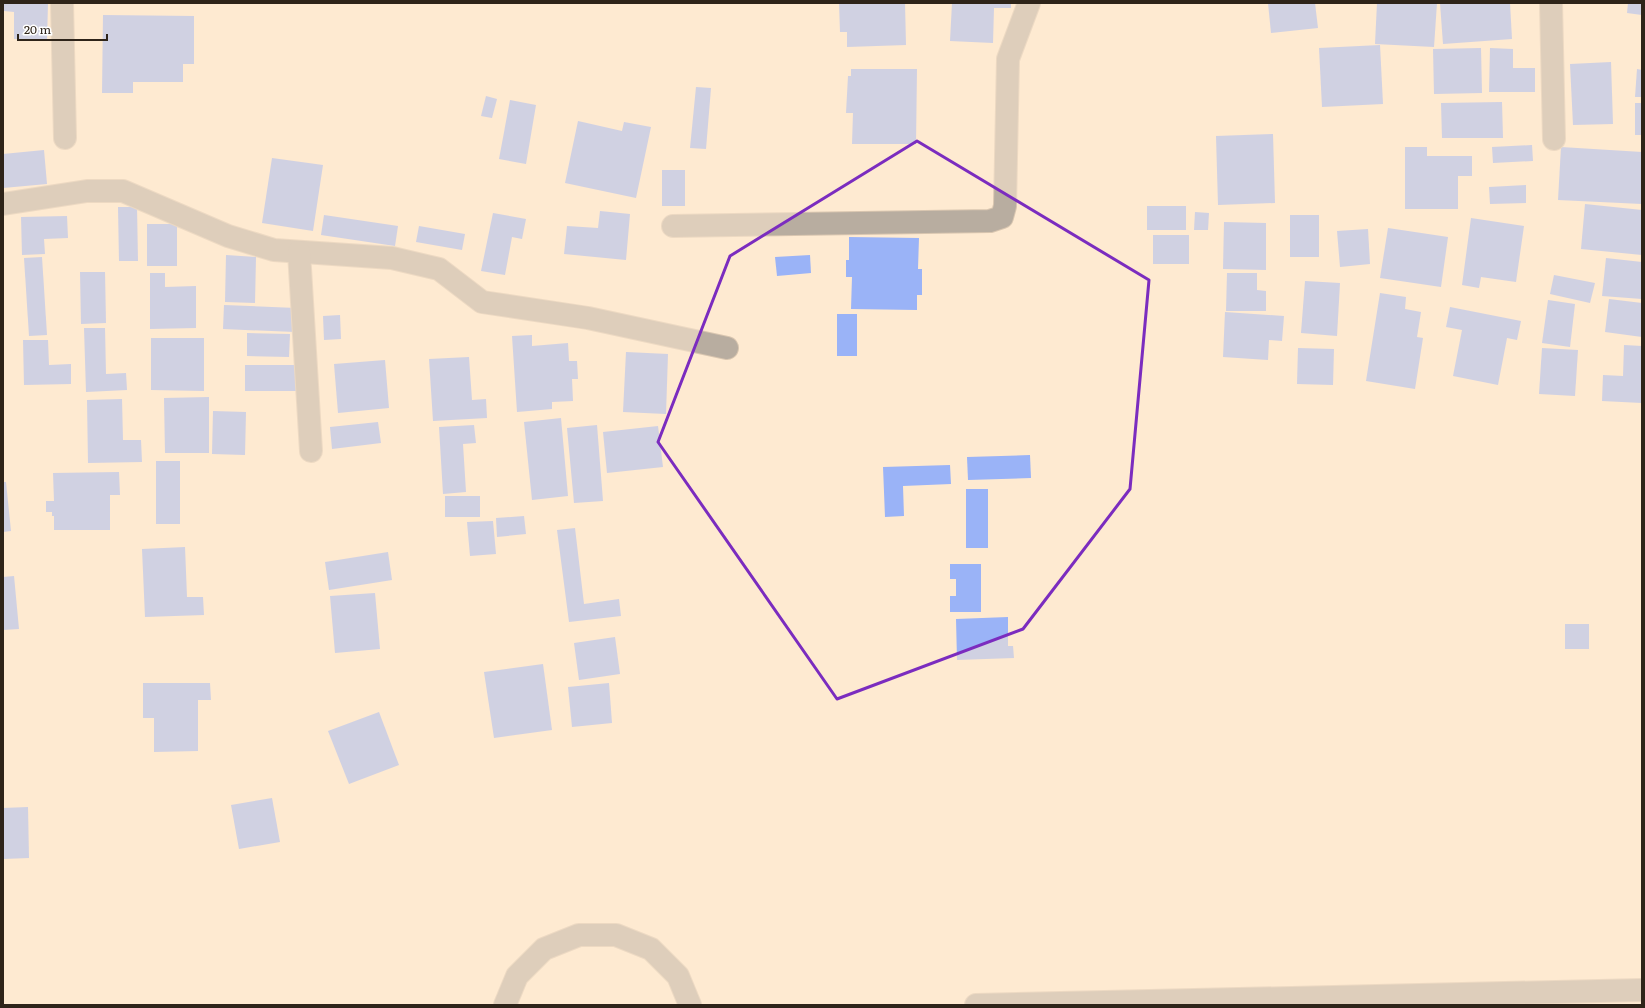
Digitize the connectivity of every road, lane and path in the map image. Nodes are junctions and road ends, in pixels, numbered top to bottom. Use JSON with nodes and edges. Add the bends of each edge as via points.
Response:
{"nodes":[{"id":1,"x":62,"y":3,"type":"edge"},
{"id":2,"x":1029,"y":3,"type":"edge"},
{"id":3,"x":1551,"y":3,"type":"edge"},
{"id":4,"x":66,"y":138,"type":"dead end"},
{"id":5,"x":1554,"y":139,"type":"dead end"},
{"id":6,"x":3,"y":204,"type":"edge"},
{"id":7,"x":673,"y":226,"type":"dead end"},
{"id":8,"x":299,"y":252,"type":"junction"},
{"id":9,"x":727,"y":348,"type":"dead end"},
{"id":10,"x":311,"y":451,"type":"dead end"},
{"id":11,"x":1642,"y":990,"type":"edge"},
{"id":12,"x":1450,"y":1000,"type":"edge"},
{"id":13,"x":505,"y":1005,"type":"edge"},
{"id":14,"x":690,"y":1005,"type":"edge"},
{"id":15,"x":976,"y":1005,"type":"edge"}],
"edges":[{"from":1,"to":4,"type":"street"},
{"from":2,"to":7,"type":"street","via":[[1008,59],[1005,206],[1002,217],[990,221]]},
{"from":3,"to":5,"type":"street"},
{"from":6,"to":8,"type":"street","via":[[87,191],[123,191],[228,236],[274,250]]},
{"from":8,"to":9,"type":"street","via":[[392,258],[439,269],[482,302],[588,318]]},
{"from":8,"to":10,"type":"street"},
{"from":11,"to":12,"type":"street"},
{"from":12,"to":15,"type":"street"},
{"from":13,"to":14,"type":"street","via":[[517,976],[544,949],[579,934],[616,934],[651,949],[678,976]]}]}
